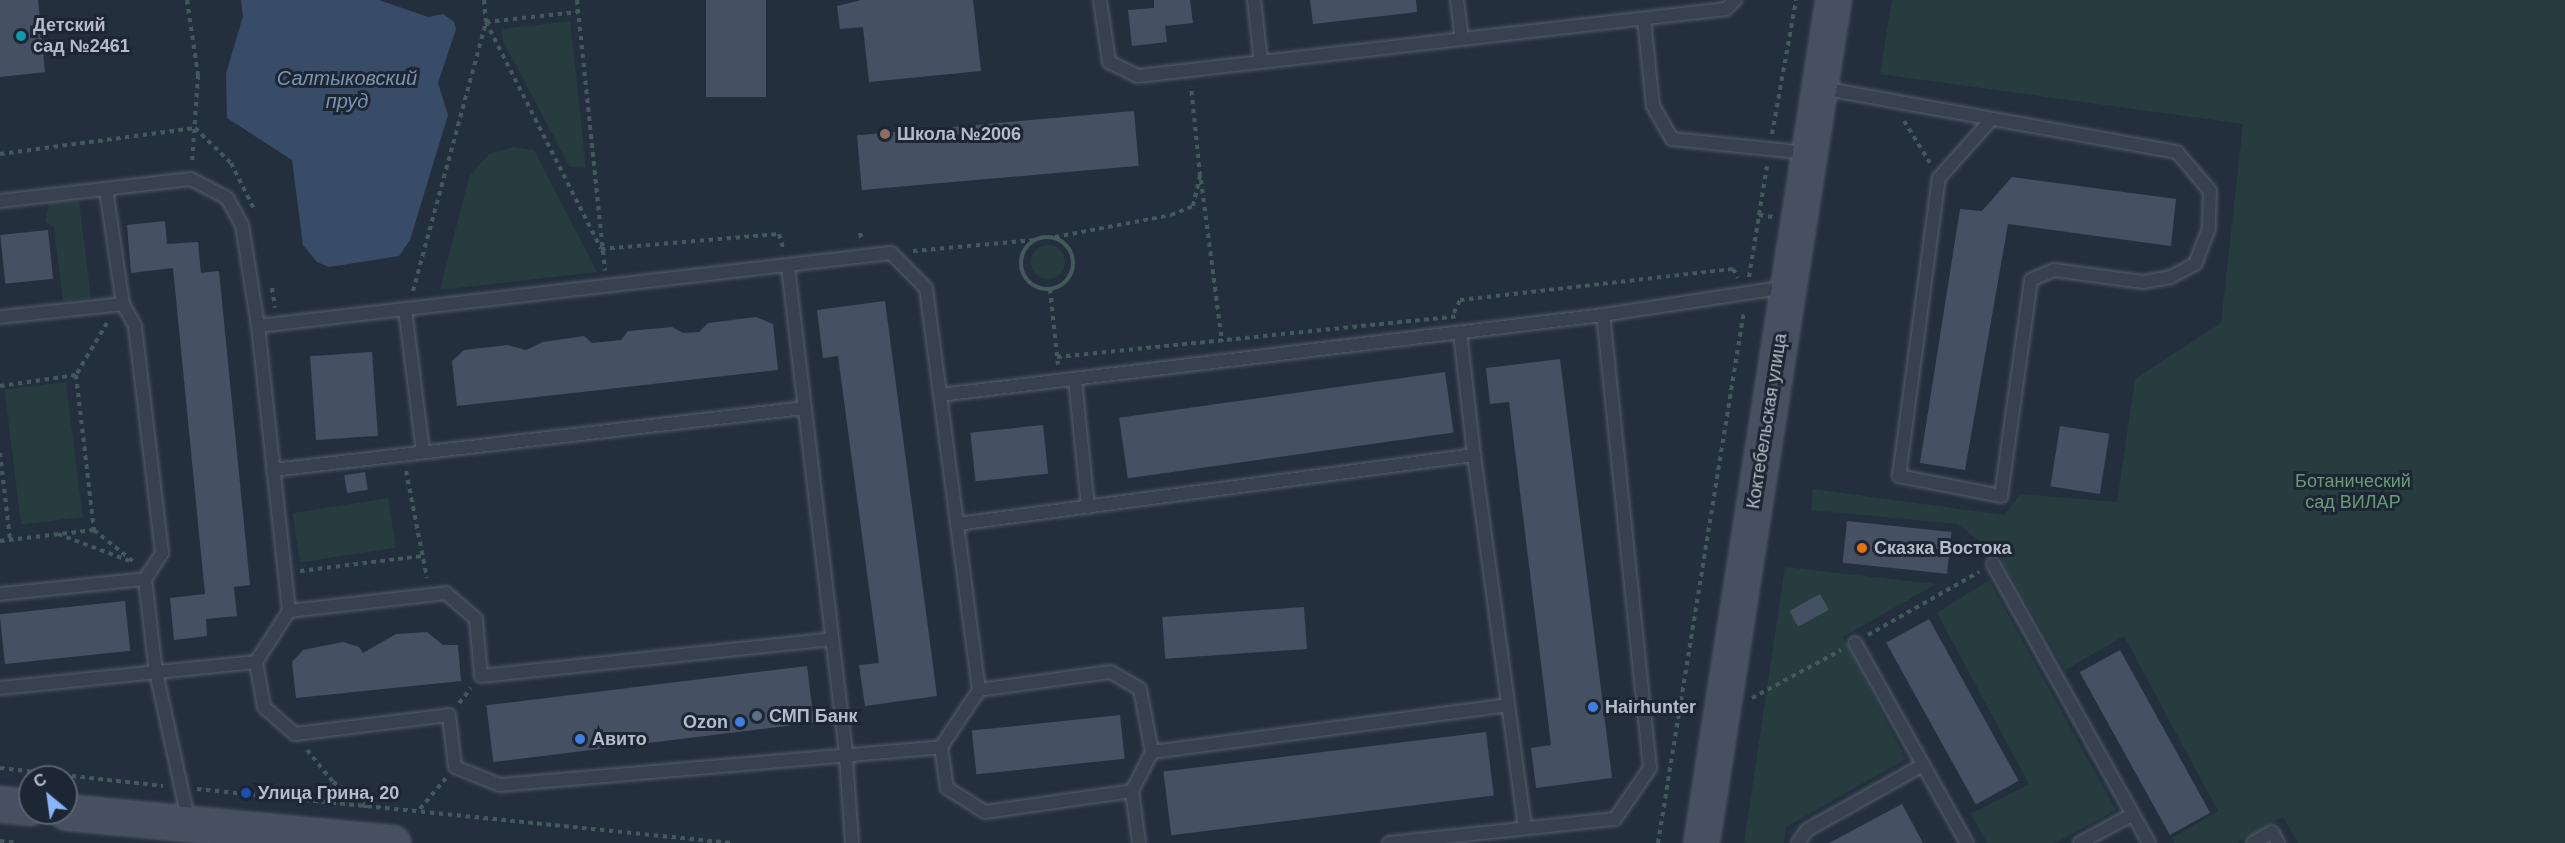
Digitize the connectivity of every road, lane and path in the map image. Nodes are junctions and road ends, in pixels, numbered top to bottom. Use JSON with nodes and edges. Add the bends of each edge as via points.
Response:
{"nodes":[{"id":1,"x":188,"y":0,"type":"edge"},
{"id":2,"x":484,"y":0,"type":"edge"},
{"id":3,"x":577,"y":0,"type":"edge"},
{"id":4,"x":1100,"y":0,"type":"edge"},
{"id":5,"x":1254,"y":0,"type":"edge"},
{"id":6,"x":1457,"y":0,"type":"edge"},
{"id":7,"x":1735,"y":0,"type":"edge"},
{"id":8,"x":1796,"y":0,"type":"edge"},
{"id":9,"x":1833,"y":0,"type":"edge"},
{"id":10,"x":578,"y":12,"type":"junction"},
{"id":11,"x":1644,"y":19,"type":"junction"},
{"id":12,"x":486,"y":22,"type":"junction"},
{"id":13,"x":1462,"y":39,"type":"junction"},
{"id":14,"x":1262,"y":62,"type":"junction"},
{"id":15,"x":1189,"y":70,"type":"junction"},
{"id":16,"x":1819,"y":88,"type":"junction"},
{"id":17,"x":1892,"y":102,"type":"junction"},
{"id":18,"x":1990,"y":121,"type":"junction"},
{"id":19,"x":195,"y":128,"type":"junction"},
{"id":20,"x":1770,"y":149,"type":"junction"},
{"id":21,"x":1809,"y":153,"type":"junction"},
{"id":22,"x":0,"y":154,"type":"edge"},
{"id":23,"x":1200,"y":176,"type":"junction"},
{"id":24,"x":1939,"y":178,"type":"junction"},
{"id":25,"x":191,"y":179,"type":"junction"},
{"id":26,"x":106,"y":189,"type":"junction"},
{"id":27,"x":0,"y":201,"type":"edge"},
{"id":28,"x":1055,"y":237,"type":"junction"},
{"id":29,"x":1033,"y":240,"type":"junction"},
{"id":30,"x":601,"y":249,"type":"junction"},
{"id":31,"x":891,"y":253,"type":"junction"},
{"id":32,"x":788,"y":267,"type":"junction"},
{"id":33,"x":607,"y":287,"type":"junction"},
{"id":34,"x":1788,"y":287,"type":"junction"},
{"id":35,"x":1050,"y":289,"type":"junction"},
{"id":36,"x":1747,"y":293,"type":"junction"},
{"id":37,"x":123,"y":304,"type":"junction"},
{"id":38,"x":410,"y":308,"type":"junction"},
{"id":39,"x":1454,"y":313,"type":"junction"},
{"id":40,"x":1603,"y":315,"type":"junction"},
{"id":41,"x":0,"y":317,"type":"edge"},
{"id":42,"x":258,"y":326,"type":"junction"},
{"id":43,"x":1479,"y":330,"type":"junction"},
{"id":44,"x":1460,"y":332,"type":"junction"},
{"id":45,"x":1222,"y":340,"type":"junction"},
{"id":46,"x":1057,"y":357,"type":"junction"},
{"id":47,"x":1225,"y":361,"type":"junction"},
{"id":48,"x":76,"y":375,"type":"junction"},
{"id":49,"x":1075,"y":379,"type":"junction"},
{"id":50,"x":1059,"y":381,"type":"junction"},
{"id":51,"x":0,"y":386,"type":"edge"},
{"id":52,"x":940,"y":395,"type":"junction"},
{"id":53,"x":804,"y":408,"type":"junction"},
{"id":54,"x":423,"y":452,"type":"junction"},
{"id":55,"x":0,"y":453,"type":"edge"},
{"id":56,"x":397,"y":455,"type":"junction"},
{"id":57,"x":1474,"y":455,"type":"junction"},
{"id":58,"x":273,"y":470,"type":"junction"},
{"id":59,"x":1089,"y":507,"type":"junction"},
{"id":60,"x":957,"y":524,"type":"junction"},
{"id":61,"x":94,"y":530,"type":"junction"},
{"id":62,"x":58,"y":534,"type":"junction"},
{"id":63,"x":10,"y":540,"type":"junction"},
{"id":64,"x":0,"y":541,"type":"edge"},
{"id":65,"x":423,"y":556,"type":"junction"},
{"id":66,"x":136,"y":564,"type":"junction"},
{"id":67,"x":1993,"y":564,"type":"joint"},
{"id":68,"x":285,"y":573,"type":"junction"},
{"id":69,"x":145,"y":579,"type":"junction"},
{"id":70,"x":0,"y":594,"type":"edge"},
{"id":71,"x":429,"y":595,"type":"junction"},
{"id":72,"x":289,"y":612,"type":"junction"},
{"id":73,"x":832,"y":639,"type":"junction"},
{"id":74,"x":1855,"y":643,"type":"junction"},
{"id":75,"x":256,"y":662,"type":"junction"},
{"id":76,"x":156,"y":672,"type":"junction"},
{"id":77,"x":482,"y":676,"type":"junction"},
{"id":78,"x":0,"y":688,"type":"edge"},
{"id":79,"x":979,"y":690,"type":"junction"},
{"id":80,"x":1746,"y":701,"type":"dead end"},
{"id":81,"x":1507,"y":705,"type":"junction"},
{"id":82,"x":449,"y":715,"type":"junction"},
{"id":83,"x":295,"y":735,"type":"junction"},
{"id":84,"x":941,"y":747,"type":"junction"},
{"id":85,"x":1152,"y":752,"type":"junction"},
{"id":86,"x":846,"y":757,"type":"junction"},
{"id":87,"x":1923,"y":765,"type":"junction"},
{"id":88,"x":455,"y":767,"type":"junction"},
{"id":89,"x":0,"y":768,"type":"edge"},
{"id":90,"x":181,"y":788,"type":"junction"},
{"id":91,"x":1132,"y":791,"type":"junction"},
{"id":92,"x":365,"y":803,"type":"junction"},
{"id":93,"x":0,"y":804,"type":"edge"},
{"id":94,"x":18,"y":806,"type":"edge"},
{"id":95,"x":420,"y":810,"type":"junction"},
{"id":96,"x":78,"y":813,"type":"edge"},
{"id":97,"x":2133,"y":814,"type":"junction"},
{"id":98,"x":190,"y":827,"type":"junction"},
{"id":99,"x":1525,"y":828,"type":"junction"},
{"id":100,"x":0,"y":841,"type":"edge"},
{"id":101,"x":380,"y":842,"type":"edge"},
{"id":102,"x":18,"y":843,"type":"edge"},
{"id":103,"x":731,"y":843,"type":"edge"},
{"id":104,"x":852,"y":843,"type":"edge"},
{"id":105,"x":1139,"y":843,"type":"edge"},
{"id":106,"x":1389,"y":843,"type":"edge"},
{"id":107,"x":1658,"y":843,"type":"edge"},
{"id":108,"x":1701,"y":843,"type":"edge"},
{"id":109,"x":1798,"y":843,"type":"edge"},
{"id":110,"x":1967,"y":843,"type":"edge"},
{"id":111,"x":2080,"y":843,"type":"edge"},
{"id":112,"x":2149,"y":843,"type":"edge"},
{"id":113,"x":2253,"y":843,"type":"edge"},
{"id":114,"x":2278,"y":843,"type":"edge"}],
"edges":[{"from":1,"to":19,"type":"path","via":[[198,75]]},
{"from":2,"to":12,"type":"path"},
{"from":3,"to":10,"type":"path"},
{"from":4,"to":15,"type":"lane","via":[[1110,62],[1138,76]]},
{"from":5,"to":14,"type":"lane"},
{"from":6,"to":13,"type":"lane"},
{"from":7,"to":11,"type":"lane","via":[[1726,9]]},
{"from":8,"to":20,"type":"path"},
{"from":9,"to":16,"type":"street","name":"Коктебельская улица"},
{"from":10,"to":12,"type":"path"},
{"from":10,"to":30,"type":"path"},
{"from":11,"to":13,"type":"lane"},
{"from":11,"to":20,"type":"lane","via":[[1653,106],[1672,139]]},
{"from":12,"to":30,"type":"path"},
{"from":12,"to":38,"type":"path","via":[[412,287]]},
{"from":13,"to":14,"type":"lane"},
{"from":14,"to":15,"type":"lane"},
{"from":15,"to":23,"type":"path"},
{"from":16,"to":17,"type":"lane"},
{"from":16,"to":21,"type":"street","name":"Коктебельская улица"},
{"from":17,"to":18,"type":"lane"},
{"from":17,"to":24,"type":"path"},
{"from":18,"to":24,"type":"lane"},
{"from":18,"to":24,"type":"lane","via":[[2177,152],[2199,172],[2210,191],[2209,228],[2195,264],[2171,277],[2143,282],[2054,270],[2031,280],[2001,496],[1899,476]]},
{"from":19,"to":22,"type":"path"},
{"from":19,"to":25,"type":"path"},
{"from":20,"to":21,"type":"lane"},
{"from":20,"to":36,"type":"path"},
{"from":21,"to":34,"type":"street","name":"Коктебельская улица"},
{"from":23,"to":28,"type":"path","via":[[1193,206],[1171,215]]},
{"from":23,"to":45,"type":"path"},
{"from":25,"to":26,"type":"lane"},
{"from":25,"to":42,"type":"lane","via":[[227,198],[242,225]]},
{"from":26,"to":27,"type":"lane"},
{"from":26,"to":37,"type":"lane"},
{"from":28,"to":29,"type":"path"},
{"from":28,"to":35,"type":"path","via":[[1069,248],[1074,265],[1066,281]]},
{"from":29,"to":31,"type":"path"},
{"from":29,"to":35,"type":"path","via":[[1022,254],[1022,272],[1033,285]]},
{"from":30,"to":32,"type":"path","via":[[779,234]]},
{"from":30,"to":33,"type":"path"},
{"from":31,"to":32,"type":"lane"},
{"from":31,"to":52,"type":"lane","via":[[926,288]]},
{"from":32,"to":33,"type":"lane"},
{"from":32,"to":53,"type":"lane"},
{"from":33,"to":38,"type":"lane"},
{"from":34,"to":36,"type":"lane"},
{"from":34,"to":108,"type":"street","name":"Коктебельская улица"},
{"from":35,"to":46,"type":"path"},
{"from":36,"to":39,"type":"path","via":[[1733,269],[1460,300]]},
{"from":36,"to":40,"type":"lane"},
{"from":36,"to":107,"type":"path"},
{"from":37,"to":41,"type":"lane"},
{"from":37,"to":48,"type":"path"},
{"from":37,"to":69,"type":"lane","via":[[135,326],[162,554]]},
{"from":38,"to":42,"type":"lane"},
{"from":38,"to":54,"type":"lane"},
{"from":39,"to":43,"type":"path"},
{"from":39,"to":45,"type":"path"},
{"from":40,"to":43,"type":"lane"},
{"from":40,"to":99,"type":"lane","via":[[1650,768],[1615,819]]},
{"from":42,"to":58,"type":"lane"},
{"from":43,"to":44,"type":"lane"},
{"from":44,"to":47,"type":"lane"},
{"from":44,"to":57,"type":"lane"},
{"from":45,"to":46,"type":"path"},
{"from":45,"to":47,"type":"path"},
{"from":46,"to":50,"type":"path"},
{"from":47,"to":49,"type":"lane"},
{"from":48,"to":51,"type":"path"},
{"from":48,"to":61,"type":"path"},
{"from":49,"to":50,"type":"lane"},
{"from":49,"to":59,"type":"lane"},
{"from":50,"to":52,"type":"lane"},
{"from":52,"to":60,"type":"lane"},
{"from":53,"to":54,"type":"lane"},
{"from":53,"to":73,"type":"lane"},
{"from":54,"to":56,"type":"lane"},
{"from":55,"to":63,"type":"path"},
{"from":56,"to":58,"type":"lane"},
{"from":56,"to":65,"type":"path","via":[[411,480]]},
{"from":57,"to":59,"type":"lane"},
{"from":57,"to":81,"type":"lane"},
{"from":58,"to":68,"type":"lane"},
{"from":59,"to":60,"type":"lane"},
{"from":60,"to":79,"type":"lane"},
{"from":61,"to":62,"type":"path"},
{"from":61,"to":66,"type":"path"},
{"from":62,"to":63,"type":"path"},
{"from":62,"to":66,"type":"path"},
{"from":63,"to":64,"type":"path"},
{"from":65,"to":68,"type":"path"},
{"from":65,"to":71,"type":"path"},
{"from":66,"to":69,"type":"path"},
{"from":67,"to":74,"type":"path"},
{"from":67,"to":97,"type":"lane"},
{"from":68,"to":72,"type":"lane"},
{"from":69,"to":70,"type":"lane"},
{"from":69,"to":76,"type":"lane"},
{"from":71,"to":72,"type":"lane"},
{"from":71,"to":77,"type":"lane","via":[[446,593],[476,619]]},
{"from":72,"to":75,"type":"lane"},
{"from":73,"to":77,"type":"lane"},
{"from":73,"to":86,"type":"lane"},
{"from":74,"to":80,"type":"path"},
{"from":74,"to":87,"type":"lane"},
{"from":75,"to":76,"type":"lane"},
{"from":75,"to":83,"type":"lane","via":[[264,707]]},
{"from":76,"to":78,"type":"lane"},
{"from":76,"to":90,"type":"lane"},
{"from":77,"to":82,"type":"path"},
{"from":79,"to":84,"type":"lane"},
{"from":79,"to":85,"type":"lane","via":[[1110,672],[1140,689]]},
{"from":81,"to":85,"type":"lane"},
{"from":81,"to":99,"type":"lane"},
{"from":82,"to":83,"type":"lane"},
{"from":82,"to":88,"type":"lane"},
{"from":83,"to":92,"type":"path","via":[[333,782]]},
{"from":84,"to":86,"type":"lane"},
{"from":84,"to":91,"type":"lane","via":[[946,788],[985,812]]},
{"from":85,"to":91,"type":"lane"},
{"from":86,"to":88,"type":"lane","via":[[500,785]]},
{"from":86,"to":104,"type":"lane"},
{"from":87,"to":109,"type":"lane","via":[[1807,830]]},
{"from":87,"to":110,"type":"lane"},
{"from":88,"to":95,"type":"path"},
{"from":89,"to":90,"type":"path"},
{"from":90,"to":92,"type":"path"},
{"from":90,"to":98,"type":"lane"},
{"from":91,"to":105,"type":"lane"},
{"from":92,"to":95,"type":"path"},
{"from":92,"to":101,"type":"path"},
{"from":93,"to":94,"type":"street"},
{"from":95,"to":103,"type":"path"},
{"from":96,"to":98,"type":"street"},
{"from":97,"to":111,"type":"lane"},
{"from":97,"to":112,"type":"lane"},
{"from":98,"to":101,"type":"street"},
{"from":99,"to":106,"type":"lane"},
{"from":100,"to":102,"type":"path"},
{"from":113,"to":114,"type":"lane","via":[[2272,832]]}]}
